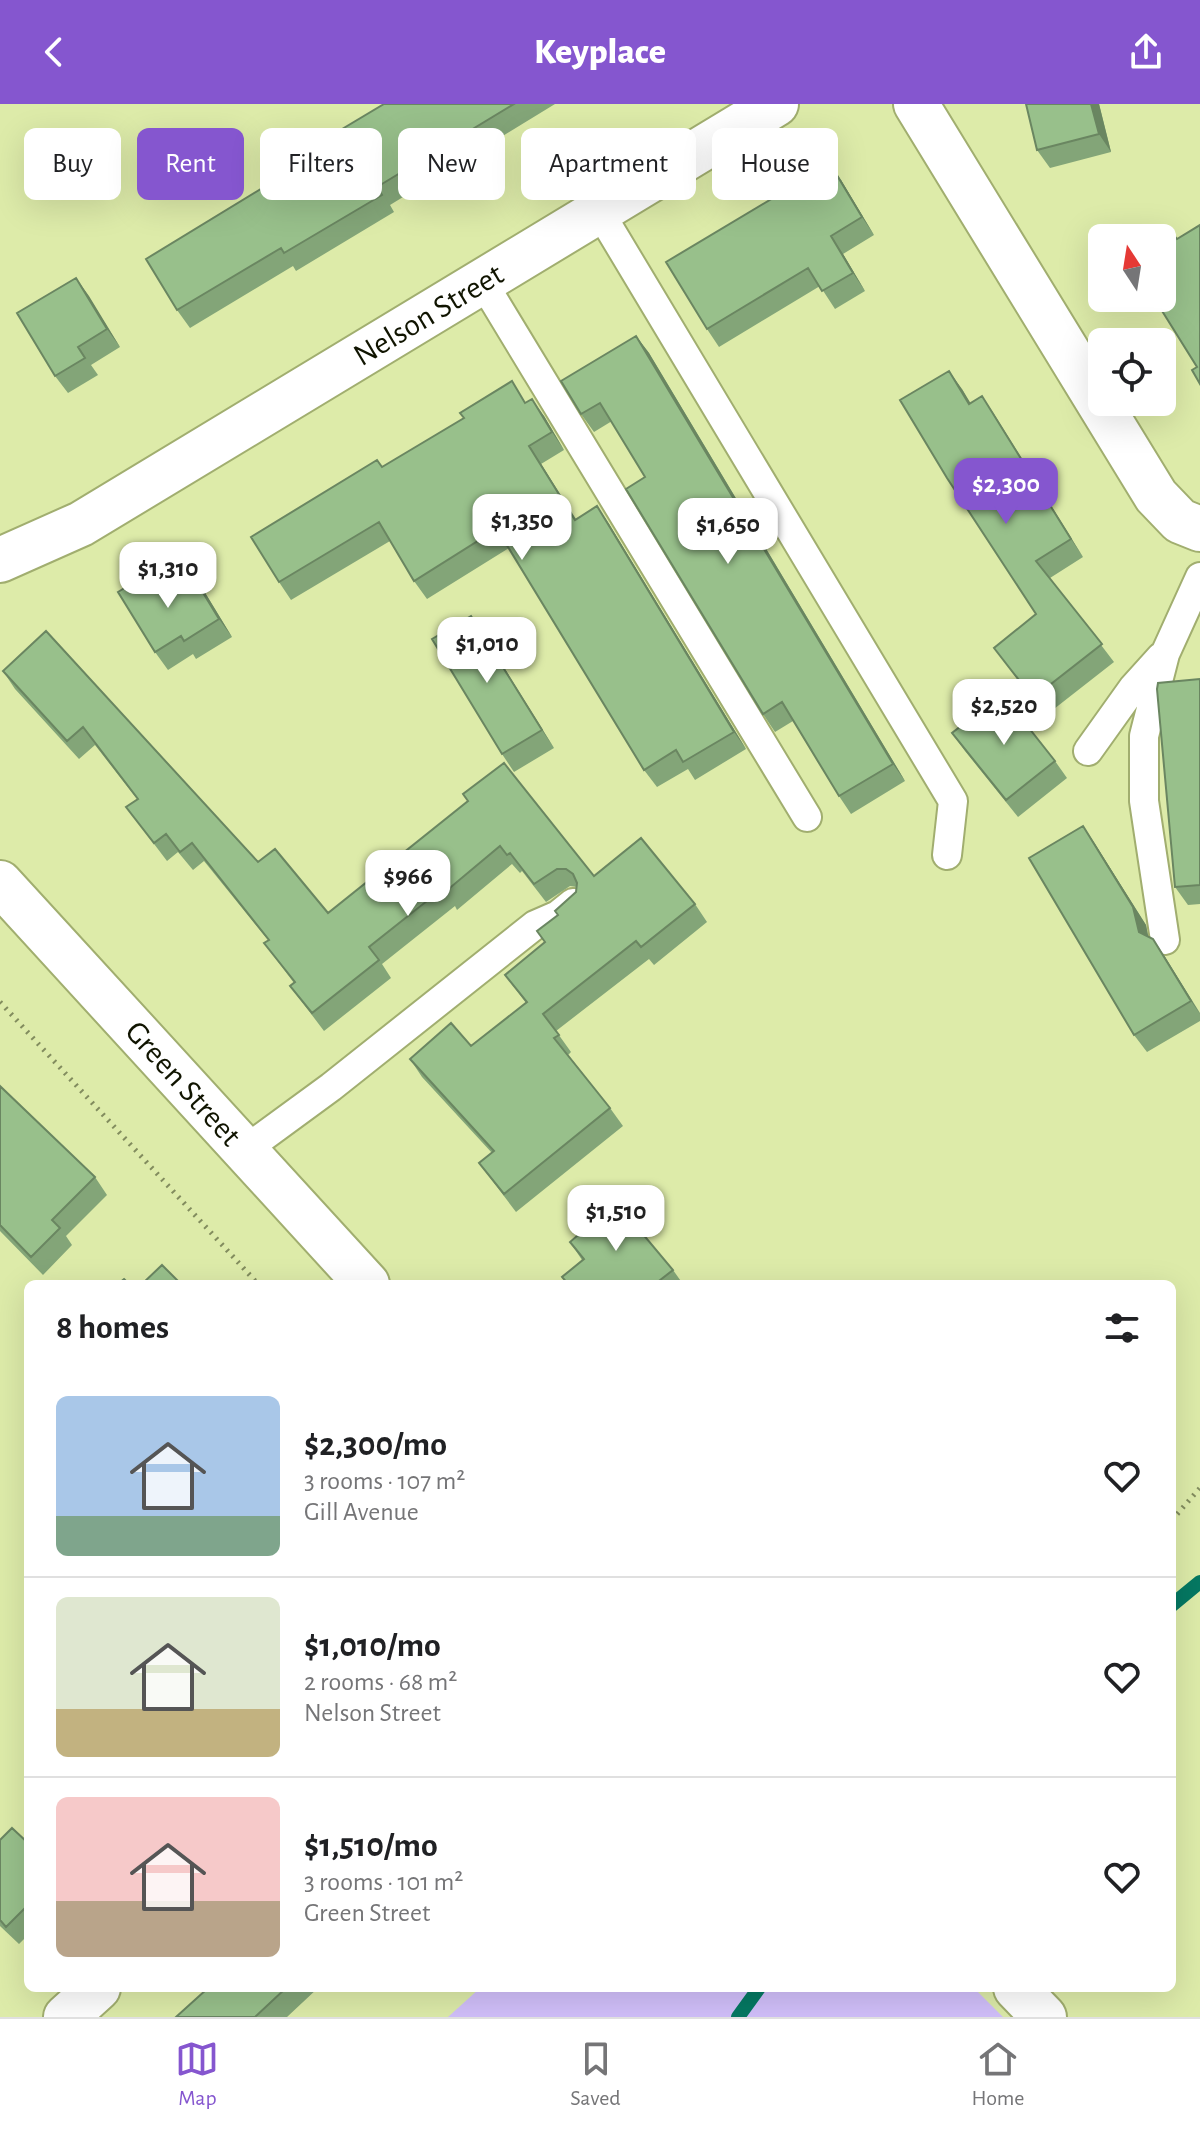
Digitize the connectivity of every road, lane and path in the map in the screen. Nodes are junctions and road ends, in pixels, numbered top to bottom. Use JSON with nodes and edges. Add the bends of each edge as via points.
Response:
{"nodes":[{"id":1,"x":776,"y":104,"type":"edge"},
{"id":2,"x":916,"y":104,"type":"edge"},
{"id":3,"x":599,"y":211,"type":"junction"},
{"id":4,"x":482,"y":281,"type":"junction"},
{"id":5,"x":81,"y":524,"type":"junction"},
{"id":6,"x":1200,"y":529,"type":"edge"},
{"id":7,"x":0,"y":560,"type":"edge"},
{"id":8,"x":1200,"y":577,"type":"edge"},
{"id":9,"x":0,"y":591,"type":"edge"},
{"id":10,"x":1165,"y":654,"type":"junction"},
{"id":11,"x":1088,"y":751,"type":"dead end"},
{"id":12,"x":807,"y":817,"type":"dead end"},
{"id":13,"x":947,"y":855,"type":"dead end"},
{"id":14,"x":0,"y":883,"type":"edge"},
{"id":15,"x":573,"y":903,"type":"edge"},
{"id":16,"x":1165,"y":940,"type":"dead end"},
{"id":17,"x":0,"y":1002,"type":"edge"},
{"id":18,"x":245,"y":1150,"type":"junction"},
{"id":19,"x":254,"y":1280,"type":"edge"},
{"id":20,"x":363,"y":1280,"type":"edge"},
{"id":21,"x":1200,"y":1488,"type":"edge"},
{"id":22,"x":1176,"y":1515,"type":"edge"},
{"id":23,"x":94,"y":1992,"type":"edge"},
{"id":24,"x":1020,"y":1992,"type":"edge"},
{"id":25,"x":66,"y":2017,"type":"edge"},
{"id":26,"x":1044,"y":2017,"type":"edge"}],
"edges":[{"from":1,"to":3,"type":"street","name":"Nelson Street"},
{"from":2,"to":6,"type":"street","via":[[1156,496],[1180,521]]},
{"from":3,"to":4,"type":"street","name":"Nelson Street"},
{"from":3,"to":13,"type":"lane","via":[[953,801]]},
{"from":4,"to":5,"type":"street","name":"Nelson Street"},
{"from":4,"to":12,"type":"lane"},
{"from":5,"to":7,"type":"street","name":"Nelson Street"},
{"from":5,"to":9,"type":"street","name":"Nelson Street"},
{"from":8,"to":10,"type":"lane"},
{"from":10,"to":11,"type":"lane"},
{"from":10,"to":16,"type":"lane","via":[[1144,736],[1144,801]]},
{"from":14,"to":18,"type":"street","name":"Green Street"},
{"from":15,"to":18,"type":"lane","via":[[535,925]]},
{"from":17,"to":19,"type":"path"},
{"from":18,"to":20,"type":"street","name":"Green Street"},
{"from":21,"to":22,"type":"path"},
{"from":23,"to":25,"type":"street"},
{"from":24,"to":26,"type":"street"}]}
